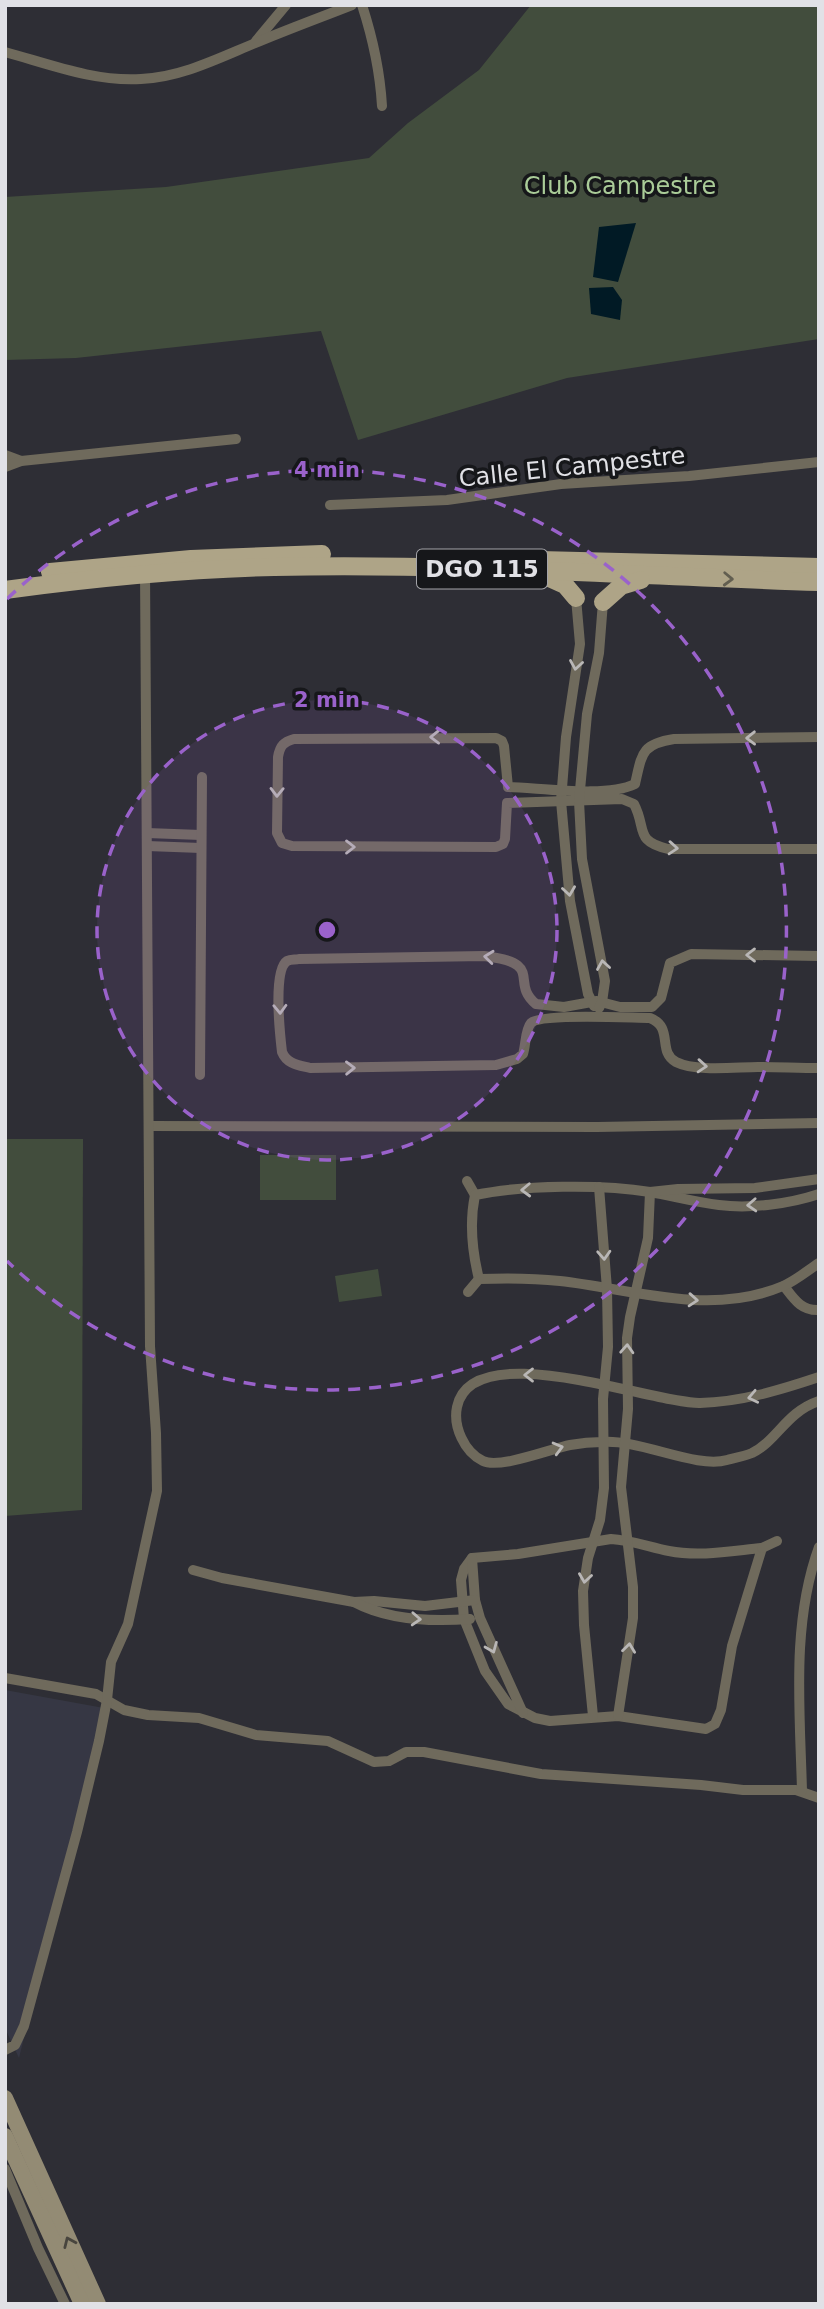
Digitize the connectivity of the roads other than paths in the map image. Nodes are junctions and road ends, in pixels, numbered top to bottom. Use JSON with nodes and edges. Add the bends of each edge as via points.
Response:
{"nodes":[{"id":1,"x":286,"y":5,"type":"edge"},
{"id":2,"x":352,"y":5,"type":"edge"},
{"id":3,"x":362,"y":5,"type":"edge"},
{"id":4,"x":254,"y":43,"type":"junction"},
{"id":5,"x":5,"y":52,"type":"edge"},
{"id":6,"x":382,"y":106,"type":"dead end"},
{"id":7,"x":236,"y":439,"type":"dead end"},
{"id":8,"x":5,"y":455,"type":"edge"},
{"id":9,"x":21,"y":461,"type":"junction"},
{"id":10,"x":819,"y":462,"type":"edge"},
{"id":11,"x":5,"y":467,"type":"edge"},
{"id":12,"x":330,"y":505,"type":"dead end"},
{"id":13,"x":353,"y":560,"type":"junction"},
{"id":14,"x":587,"y":567,"type":"junction"},
{"id":15,"x":819,"y":567,"type":"edge"},
{"id":16,"x":145,"y":568,"type":"junction"},
{"id":17,"x":518,"y":570,"type":"junction"},
{"id":18,"x":52,"y":577,"type":"junction"},
{"id":19,"x":654,"y":577,"type":"junction"},
{"id":20,"x":5,"y":578,"type":"edge"},
{"id":21,"x":819,"y":582,"type":"edge"},
{"id":22,"x":5,"y":590,"type":"edge"},
{"id":23,"x":577,"y":601,"type":"junction"},
{"id":24,"x":602,"y":604,"type":"junction"},
{"id":25,"x":819,"y":737,"type":"edge"},
{"id":26,"x":202,"y":777,"type":"dead end"},
{"id":27,"x":561,"y":795,"type":"junction"},
{"id":28,"x":579,"y":795,"type":"junction"},
{"id":29,"x":147,"y":833,"type":"junction"},
{"id":30,"x":201,"y":835,"type":"junction"},
{"id":31,"x":147,"y":846,"type":"junction"},
{"id":32,"x":201,"y":848,"type":"junction"},
{"id":33,"x":819,"y":849,"type":"edge"},
{"id":34,"x":819,"y":956,"type":"edge"},
{"id":35,"x":597,"y":1005,"type":"junction"},
{"id":36,"x":578,"y":1018,"type":"junction"},
{"id":37,"x":625,"y":1018,"type":"junction"},
{"id":38,"x":819,"y":1068,"type":"edge"},
{"id":39,"x":200,"y":1075,"type":"dead end"},
{"id":40,"x":819,"y":1123,"type":"edge"},
{"id":41,"x":149,"y":1126,"type":"junction"},
{"id":42,"x":819,"y":1179,"type":"edge"},
{"id":43,"x":467,"y":1181,"type":"dead end"},
{"id":44,"x":599,"y":1187,"type":"junction"},
{"id":45,"x":650,"y":1192,"type":"junction"},
{"id":46,"x":819,"y":1194,"type":"edge"},
{"id":47,"x":475,"y":1195,"type":"junction"},
{"id":48,"x":819,"y":1263,"type":"edge"},
{"id":49,"x":479,"y":1279,"type":"junction"},
{"id":50,"x":784,"y":1286,"type":"junction"},
{"id":51,"x":607,"y":1289,"type":"junction"},
{"id":52,"x":468,"y":1292,"type":"dead end"},
{"id":53,"x":637,"y":1293,"type":"junction"},
{"id":54,"x":819,"y":1310,"type":"edge"},
{"id":55,"x":819,"y":1377,"type":"edge"},
{"id":56,"x":605,"y":1383,"type":"junction"},
{"id":57,"x":800,"y":1384,"type":"junction"},
{"id":58,"x":627,"y":1391,"type":"junction"},
{"id":59,"x":814,"y":1403,"type":"edge"},
{"id":60,"x":603,"y":1441,"type":"junction"},
{"id":61,"x":625,"y":1442,"type":"junction"},
{"id":62,"x":627,"y":1540,"type":"junction"},
{"id":63,"x":593,"y":1541,"type":"junction"},
{"id":64,"x":777,"y":1541,"type":"dead end"},
{"id":65,"x":819,"y":1547,"type":"edge"},
{"id":66,"x":762,"y":1548,"type":"junction"},
{"id":67,"x":472,"y":1558,"type":"junction"},
{"id":68,"x":192,"y":1570,"type":"dead end"},
{"id":69,"x":475,"y":1601,"type":"junction"},
{"id":70,"x":354,"y":1602,"type":"junction"},
{"id":71,"x":462,"y":1603,"type":"junction"},
{"id":72,"x":480,"y":1618,"type":"junction"},
{"id":73,"x":464,"y":1619,"type":"junction"},
{"id":74,"x":5,"y":1678,"type":"edge"},
{"id":75,"x":107,"y":1700,"type":"junction"},
{"id":76,"x":523,"y":1713,"type":"junction"},
{"id":77,"x":593,"y":1716,"type":"junction"},
{"id":78,"x":618,"y":1716,"type":"junction"},
{"id":79,"x":802,"y":1791,"type":"junction"},
{"id":80,"x":819,"y":1798,"type":"edge"},
{"id":81,"x":5,"y":2050,"type":"edge"},
{"id":82,"x":5,"y":2098,"type":"edge"},
{"id":83,"x":7,"y":2144,"type":"edge"},
{"id":84,"x":5,"y":2169,"type":"edge"},
{"id":85,"x":65,"y":2304,"type":"edge"},
{"id":86,"x":82,"y":2304,"type":"edge"},
{"id":87,"x":97,"y":2304,"type":"edge"}],
"edges":[{"from":1,"to":4,"type":"street"},
{"from":2,"to":4,"type":"street"},
{"from":3,"to":6,"type":"street","via":[[373,38]]},
{"from":4,"to":5,"type":"street","via":[[192,69],[140,80],[81,73]]},
{"from":7,"to":9,"type":"street"},
{"from":8,"to":9,"type":"street"},
{"from":9,"to":11,"type":"street"},
{"from":10,"to":12,"type":"street","name":"Calle El Campestre","via":[[561,484],[447,500]]},
{"from":13,"to":14,"type":"main road","number":"DGO 115"},
{"from":13,"to":16,"type":"main road","number":"DGO 115"},
{"from":13,"to":17,"type":"main road","number":"DGO 115"},
{"from":14,"to":15,"type":"main road","number":"DGO 115"},
{"from":14,"to":17,"type":"main road","number":"DGO 115"},
{"from":14,"to":19,"type":"main road","number":"DGO 115"},
{"from":14,"to":23,"type":"main road"},
{"from":14,"to":24,"type":"main road"},
{"from":16,"to":18,"type":"main road","number":"DGO 115"},
{"from":16,"to":29,"type":"street"},
{"from":17,"to":23,"type":"main road","via":[[556,579]]},
{"from":18,"to":20,"type":"main road","number":"DGO 115"},
{"from":18,"to":22,"type":"main road","number":"DGO 115"},
{"from":19,"to":21,"type":"main road","number":"DGO 115","one_way":true},
{"from":19,"to":24,"type":"main road","via":[[621,586]]},
{"from":23,"to":24,"type":"street"},
{"from":23,"to":27,"type":"street","one_way":true,"via":[[580,644]]},
{"from":24,"to":28,"type":"street"},
{"from":25,"to":28,"type":"street","one_way":true,"via":[[662,741],[648,747],[635,784]]},
{"from":26,"to":30,"type":"street"},
{"from":27,"to":27,"type":"street","one_way":true,"via":[[508,787],[504,746],[496,738],[294,739],[279,748],[277,833],[282,844],[292,846],[496,848],[505,839],[507,803]]},
{"from":27,"to":28,"type":"street"},
{"from":27,"to":35,"type":"street","one_way":true,"via":[[570,901]]},
{"from":28,"to":33,"type":"street","one_way":true,"via":[[629,800],[637,810],[644,839],[654,846]]},
{"from":35,"to":28,"type":"street","one_way":true,"via":[[605,981],[582,859]]},
{"from":29,"to":30,"type":"street"},
{"from":29,"to":31,"type":"street"},
{"from":30,"to":32,"type":"street"},
{"from":31,"to":32,"type":"street"},
{"from":31,"to":41,"type":"street"},
{"from":32,"to":39,"type":"street"},
{"from":34,"to":35,"type":"street","one_way":true,"via":[[691,954],[670,963],[661,998],[652,1007]]},
{"from":35,"to":36,"type":"street"},
{"from":35,"to":36,"type":"street","one_way":true,"via":[[536,1004],[527,994],[519,965],[484,956],[299,959],[287,962],[279,982],[284,1058],[310,1068],[496,1065],[523,1054],[529,1025],[536,1019]]},
{"from":35,"to":37,"type":"street","via":[[608,1015]]},
{"from":36,"to":37,"type":"street"},
{"from":37,"to":38,"type":"street","one_way":true,"via":[[657,1021],[669,1054],[681,1064]]},
{"from":40,"to":41,"type":"street"},
{"from":41,"to":75,"type":"street","via":[[157,1491],[128,1625],[111,1661]]},
{"from":42,"to":45,"type":"street","via":[[755,1188]]},
{"from":43,"to":47,"type":"street"},
{"from":44,"to":45,"type":"street"},
{"from":44,"to":47,"type":"street","one_way":true},
{"from":44,"to":51,"type":"street","one_way":true},
{"from":46,"to":45,"type":"street","one_way":true,"via":[[721,1206]]},
{"from":45,"to":53,"type":"street","via":[[648,1238]]},
{"from":47,"to":49,"type":"street","via":[[471,1229]]},
{"from":48,"to":50,"type":"street"},
{"from":49,"to":51,"type":"street","via":[[561,1281]]},
{"from":49,"to":52,"type":"street"},
{"from":53,"to":50,"type":"street","one_way":true,"via":[[707,1301]]},
{"from":50,"to":54,"type":"street","via":[[798,1304]]},
{"from":51,"to":53,"type":"street"},
{"from":51,"to":56,"type":"street"},
{"from":58,"to":53,"type":"street","one_way":true,"via":[[627,1338]]},
{"from":55,"to":57,"type":"street"},
{"from":56,"to":58,"type":"street"},
{"from":56,"to":60,"type":"street"},
{"from":56,"to":60,"type":"street","one_way":true,"via":[[544,1375],[486,1378],[464,1391],[457,1406],[460,1437],[472,1454],[485,1462]]},
{"from":57,"to":58,"type":"street","one_way":true,"via":[[736,1400],[698,1403]]},
{"from":57,"to":59,"type":"street"},
{"from":58,"to":61,"type":"street"},
{"from":59,"to":61,"type":"street","via":[[789,1418],[753,1453],[722,1461]]},
{"from":60,"to":61,"type":"street"},
{"from":60,"to":63,"type":"street","via":[[604,1488]]},
{"from":61,"to":62,"type":"street","via":[[621,1487]]},
{"from":62,"to":63,"type":"street"},
{"from":62,"to":66,"type":"street","via":[[697,1553]]},
{"from":78,"to":62,"type":"street","one_way":true,"via":[[633,1618]]},
{"from":63,"to":67,"type":"street"},
{"from":63,"to":77,"type":"street","one_way":true,"via":[[583,1591]]},
{"from":64,"to":66,"type":"street"},
{"from":65,"to":79,"type":"street","via":[[805,1598],[800,1660]]},
{"from":66,"to":78,"type":"street","via":[[735,1635],[716,1724],[698,1729]]},
{"from":67,"to":69,"type":"street"},
{"from":67,"to":71,"type":"street","via":[[464,1569]]},
{"from":68,"to":70,"type":"street"},
{"from":69,"to":71,"type":"street"},
{"from":69,"to":72,"type":"street"},
{"from":70,"to":71,"type":"street"},
{"from":70,"to":73,"type":"street","one_way":true,"via":[[404,1618]]},
{"from":71,"to":73,"type":"street"},
{"from":72,"to":73,"type":"street"},
{"from":72,"to":76,"type":"street","one_way":true},
{"from":73,"to":76,"type":"street","via":[[485,1671],[508,1704]]},
{"from":74,"to":75,"type":"street","via":[[96,1694]]},
{"from":75,"to":79,"type":"street","via":[[124,1710],[148,1715],[199,1718],[256,1735],[328,1741],[382,1763],[406,1752],[424,1752],[541,1774]]},
{"from":75,"to":81,"type":"street","via":[[76,1837],[23,2026],[15,2045]]},
{"from":76,"to":77,"type":"street","via":[[550,1721]]},
{"from":77,"to":78,"type":"street"},
{"from":79,"to":80,"type":"street"},
{"from":87,"to":82,"type":"main road","one_way":true},
{"from":83,"to":86,"type":"main road"},
{"from":84,"to":85,"type":"street"}]}
